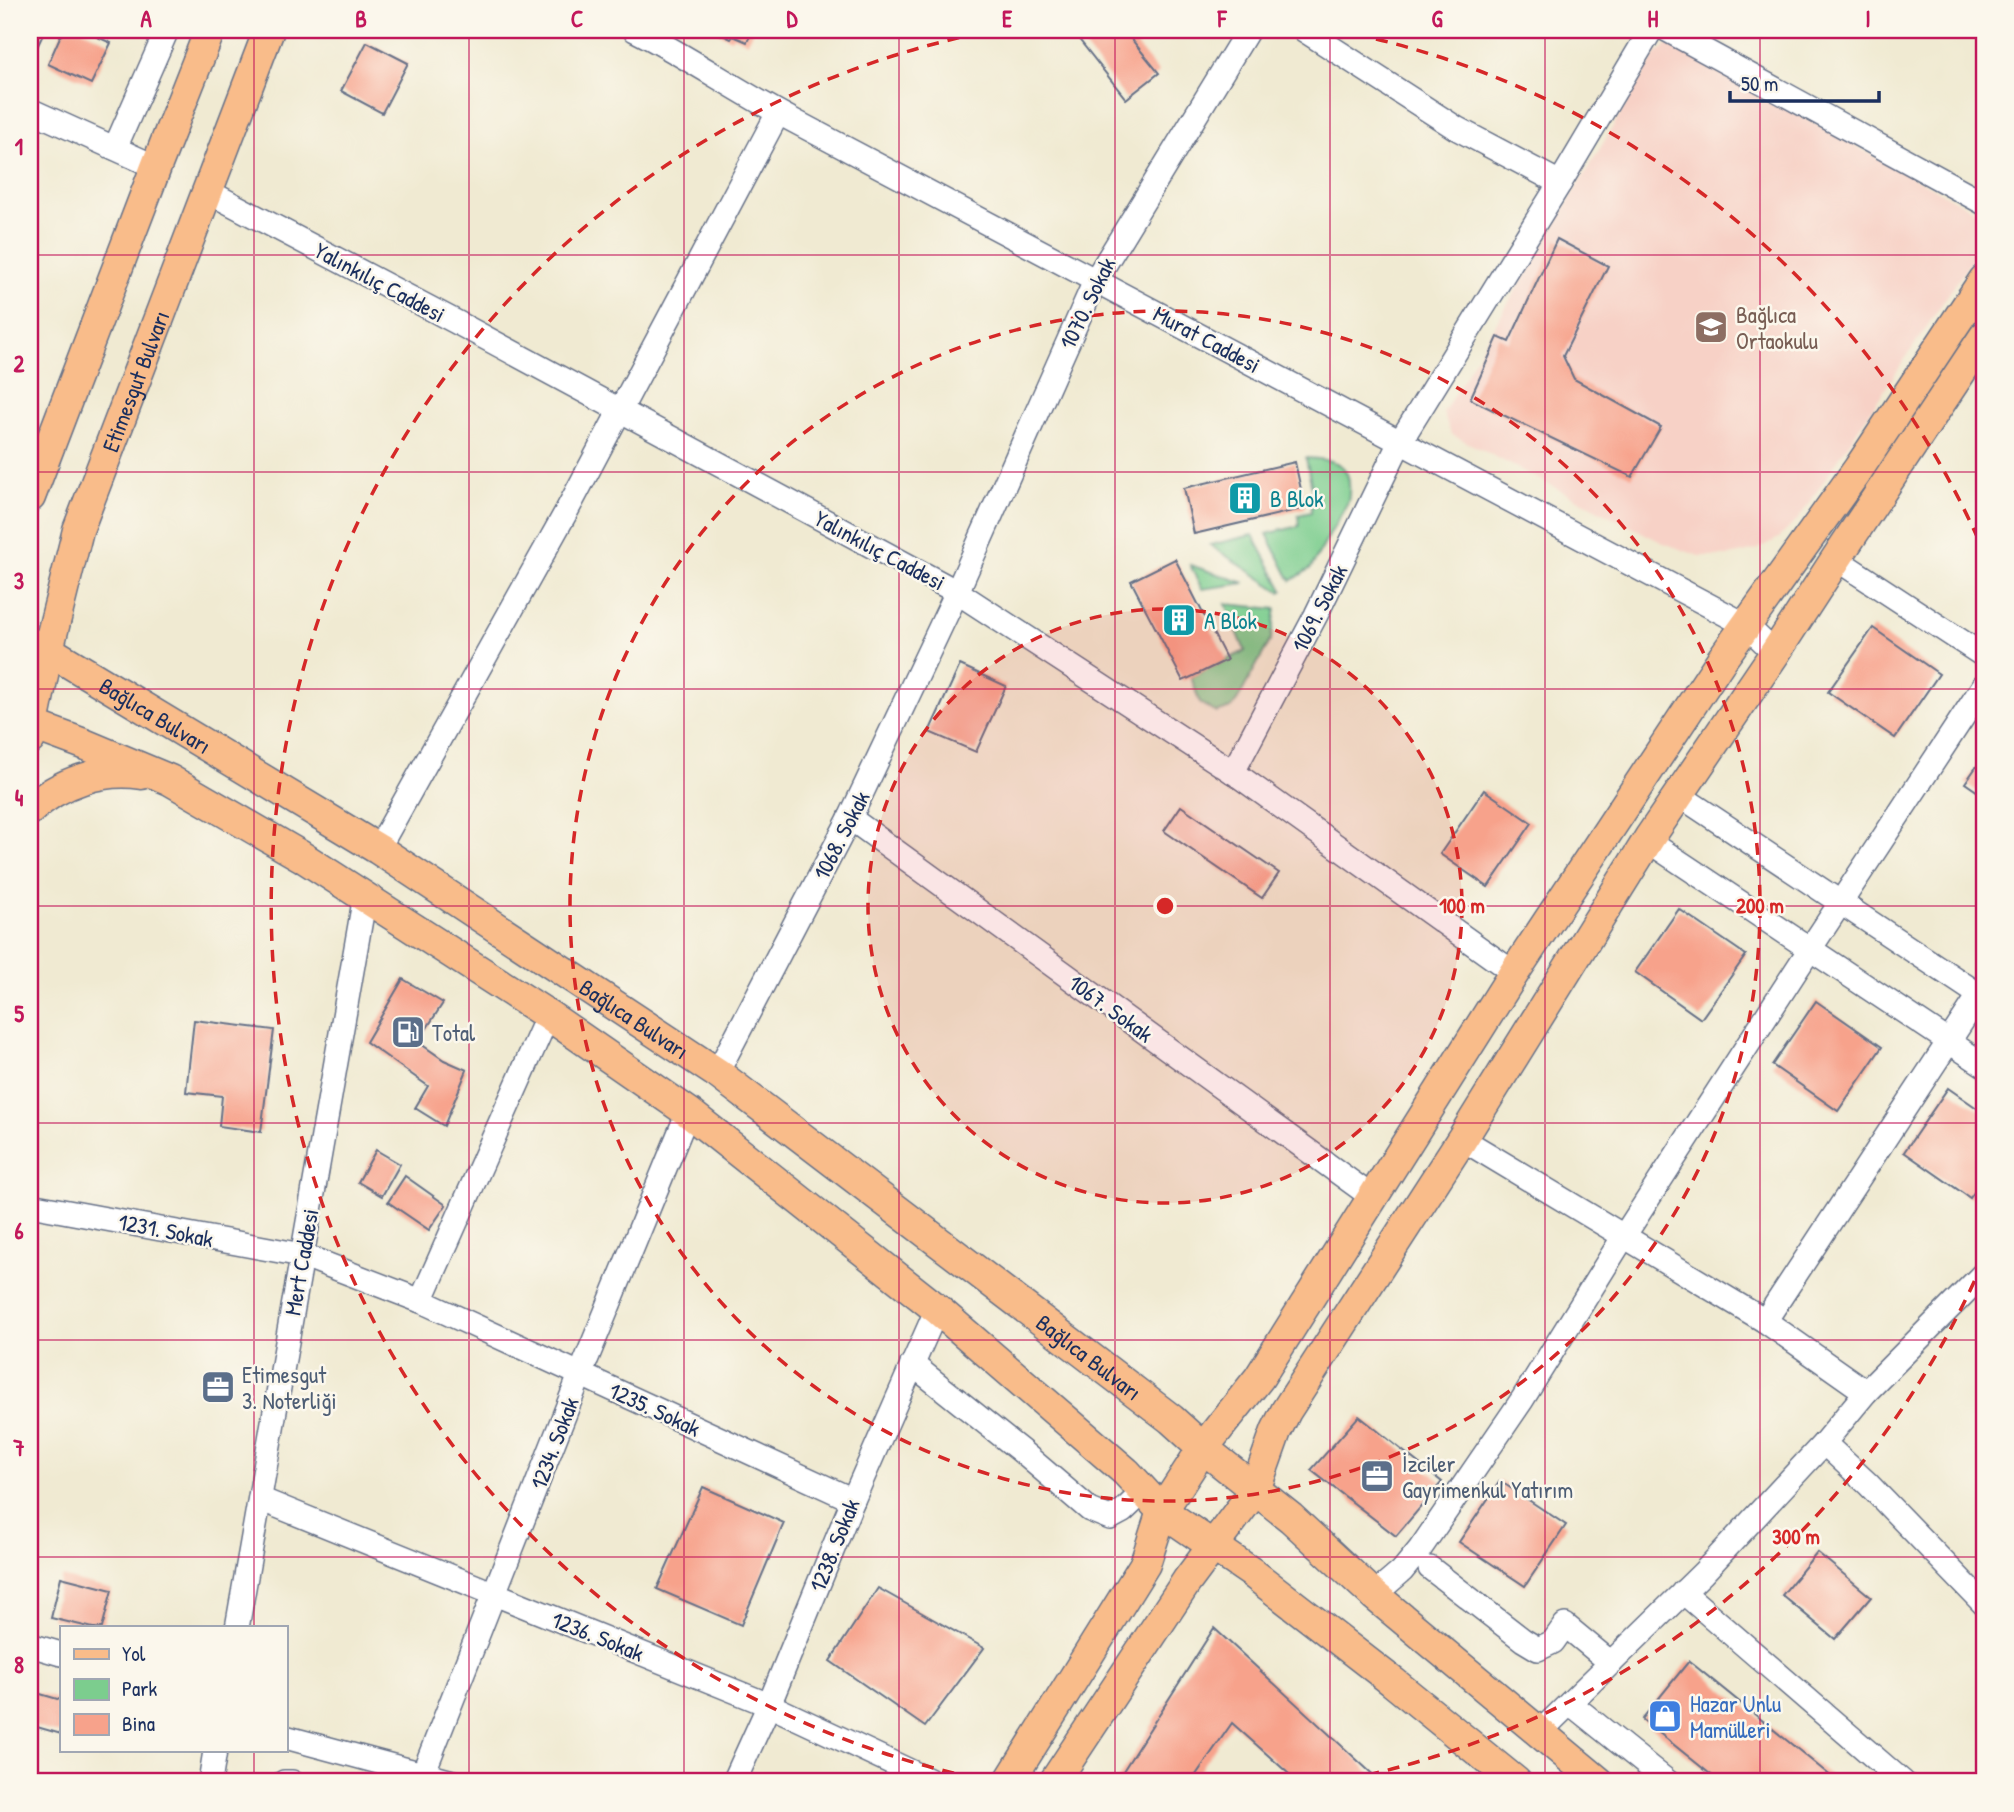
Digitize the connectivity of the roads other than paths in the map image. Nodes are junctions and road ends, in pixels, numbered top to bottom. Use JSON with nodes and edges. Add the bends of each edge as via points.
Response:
{"nodes":[{"id":1,"x":167,"y":30,"type":"edge"},
{"id":2,"x":210,"y":30,"type":"edge"},
{"id":3,"x":269,"y":30,"type":"edge"},
{"id":4,"x":635,"y":30,"type":"edge"},
{"id":5,"x":1304,"y":30,"type":"edge"},
{"id":6,"x":1651,"y":30,"type":"edge"},
{"id":7,"x":1667,"y":30,"type":"edge"},
{"id":8,"x":1245,"y":31,"type":"edge"},
{"id":9,"x":30,"y":110,"type":"edge"},
{"id":10,"x":778,"y":113,"type":"junction"},
{"id":11,"x":115,"y":148,"type":"junction"},
{"id":12,"x":156,"y":167,"type":"junction"},
{"id":13,"x":1560,"y":183,"type":"junction"},
{"id":14,"x":207,"y":191,"type":"junction"},
{"id":15,"x":1984,"y":203,"type":"edge"},
{"id":16,"x":1096,"y":279,"type":"junction"},
{"id":17,"x":1984,"y":280,"type":"edge"},
{"id":18,"x":1984,"y":337,"type":"edge"},
{"id":19,"x":620,"y":410,"type":"junction"},
{"id":20,"x":1400,"y":442,"type":"junction"},
{"id":21,"x":30,"y":497,"type":"edge"},
{"id":22,"x":1836,"y":559,"type":"junction"},
{"id":23,"x":957,"y":592,"type":"junction"},
{"id":24,"x":1746,"y":625,"type":"junction"},
{"id":25,"x":39,"y":646,"type":"edge"},
{"id":26,"x":1775,"y":653,"type":"junction"},
{"id":27,"x":1984,"y":656,"type":"edge"},
{"id":28,"x":1984,"y":685,"type":"edge"},
{"id":29,"x":31,"y":729,"type":"edge"},
{"id":30,"x":1233,"y":772,"type":"junction"},
{"id":31,"x":170,"y":780,"type":"junction"},
{"id":32,"x":1679,"y":794,"type":"junction"},
{"id":33,"x":30,"y":810,"type":"edge"},
{"id":34,"x":850,"y":818,"type":"junction"},
{"id":35,"x":1648,"y":841,"type":"junction"},
{"id":36,"x":377,"y":849,"type":"junction"},
{"id":37,"x":365,"y":896,"type":"junction"},
{"id":38,"x":1841,"y":902,"type":"junction"},
{"id":39,"x":1810,"y":949,"type":"junction"},
{"id":40,"x":1514,"y":973,"type":"junction"},
{"id":41,"x":1983,"y":994,"type":"edge"},
{"id":42,"x":548,"y":1014,"type":"junction"},
{"id":43,"x":1949,"y":1041,"type":"junction"},
{"id":44,"x":1984,"y":1065,"type":"edge"},
{"id":45,"x":717,"y":1073,"type":"junction"},
{"id":46,"x":688,"y":1112,"type":"junction"},
{"id":47,"x":1462,"y":1139,"type":"junction"},
{"id":48,"x":1372,"y":1197,"type":"junction"},
{"id":49,"x":30,"y":1205,"type":"edge"},
{"id":50,"x":1624,"y":1236,"type":"junction"},
{"id":51,"x":302,"y":1255,"type":"junction"},
{"id":52,"x":1984,"y":1273,"type":"edge"},
{"id":53,"x":421,"y":1301,"type":"junction"},
{"id":54,"x":937,"y":1309,"type":"junction"},
{"id":55,"x":1765,"y":1321,"type":"junction"},
{"id":56,"x":912,"y":1364,"type":"junction"},
{"id":57,"x":580,"y":1375,"type":"junction"},
{"id":58,"x":1866,"y":1392,"type":"junction"},
{"id":59,"x":1824,"y":1443,"type":"junction"},
{"id":60,"x":1203,"y":1448,"type":"junction"},
{"id":61,"x":1255,"y":1490,"type":"junction"},
{"id":62,"x":260,"y":1499,"type":"junction"},
{"id":63,"x":853,"y":1500,"type":"junction"},
{"id":64,"x":1153,"y":1501,"type":"junction"},
{"id":65,"x":1212,"y":1548,"type":"junction"},
{"id":66,"x":1430,"y":1568,"type":"dead end"},
{"id":67,"x":1683,"y":1592,"type":"junction"},
{"id":68,"x":494,"y":1594,"type":"junction"},
{"id":69,"x":1374,"y":1595,"type":"junction"},
{"id":70,"x":1984,"y":1604,"type":"edge"},
{"id":71,"x":237,"y":1626,"type":"edge"},
{"id":72,"x":30,"y":1645,"type":"edge"},
{"id":73,"x":60,"y":1654,"type":"edge"},
{"id":74,"x":1611,"y":1663,"type":"junction"},
{"id":75,"x":1570,"y":1703,"type":"junction"},
{"id":76,"x":769,"y":1705,"type":"junction"},
{"id":77,"x":1540,"y":1732,"type":"junction"},
{"id":78,"x":287,"y":1738,"type":"edge"},
{"id":79,"x":215,"y":1752,"type":"edge"},
{"id":80,"x":423,"y":1774,"type":"junction"},
{"id":81,"x":1511,"y":1781,"type":"edge"},
{"id":82,"x":210,"y":1782,"type":"edge"},
{"id":83,"x":284,"y":1782,"type":"edge"},
{"id":84,"x":292,"y":1782,"type":"edge"},
{"id":85,"x":453,"y":1782,"type":"edge"},
{"id":86,"x":734,"y":1782,"type":"edge"},
{"id":87,"x":933,"y":1782,"type":"edge"},
{"id":88,"x":1009,"y":1782,"type":"edge"},
{"id":89,"x":1054,"y":1782,"type":"edge"},
{"id":90,"x":1599,"y":1782,"type":"edge"},
{"id":91,"x":1668,"y":1782,"type":"edge"},
{"id":92,"x":1903,"y":1782,"type":"edge"}],
"edges":[{"from":1,"to":11,"type":"street"},
{"from":2,"to":12,"type":"main road"},
{"from":3,"to":14,"type":"main road","name":"Etimesgut Bulvarı"},
{"from":4,"to":10,"type":"street","name":"Murat Caddesi"},
{"from":5,"to":13,"type":"street","via":[[1456,128]]},
{"from":6,"to":13,"type":"street","name":"1069. Sokak"},
{"from":7,"to":15,"type":"street"},
{"from":8,"to":16,"type":"street","name":"1070. Sokak"},
{"from":9,"to":11,"type":"street"},
{"from":10,"to":16,"type":"street","name":"Murat Caddesi"},
{"from":10,"to":19,"type":"street"},
{"from":11,"to":12,"type":"street"},
{"from":12,"to":21,"type":"main road"},
{"from":13,"to":20,"type":"street","name":"1069. Sokak"},
{"from":14,"to":19,"type":"street","name":"Yalınkılıç Caddesi"},
{"from":14,"to":25,"type":"main road","name":"Etimesgut Bulvarı","via":[[78,530]]},
{"from":16,"to":20,"type":"street","name":"Murat Caddesi"},
{"from":16,"to":23,"type":"street","name":"1070. Sokak"},
{"from":17,"to":24,"type":"main road","via":[[1859,468]]},
{"from":18,"to":22,"type":"main road"},
{"from":19,"to":23,"type":"street","name":"Yalınkılıç Caddesi"},
{"from":19,"to":36,"type":"street"},
{"from":20,"to":24,"type":"street","name":"Murat Caddesi"},
{"from":20,"to":30,"type":"street","name":"1069. Sokak"},
{"from":22,"to":26,"type":"main road"},
{"from":22,"to":27,"type":"street"},
{"from":23,"to":30,"type":"street","name":"Yalınkılıç Caddesi"},
{"from":23,"to":34,"type":"street","name":"1068. Sokak"},
{"from":24,"to":26,"type":"street","name":"Murat Caddesi"},
{"from":24,"to":40,"type":"main road"},
{"from":25,"to":29,"type":"main road","name":"Etimesgut Bulvarı"},
{"from":25,"to":36,"type":"main road","name":"Bağlıca Bulvarı"},
{"from":26,"to":32,"type":"main road"},
{"from":28,"to":38,"type":"street"},
{"from":29,"to":31,"type":"main road","name":"Bağlıca Bulvarı","via":[[84,744]]},
{"from":30,"to":40,"type":"street","name":"Yalınkılıç Caddesi"},
{"from":31,"to":33,"type":"main road","via":[[135,773],[99,775],[65,786]]},
{"from":31,"to":37,"type":"main road","name":"Bağlıca Bulvarı"},
{"from":32,"to":35,"type":"main road"},
{"from":32,"to":38,"type":"street"},
{"from":34,"to":45,"type":"street","name":"1068. Sokak"},
{"from":34,"to":48,"type":"street","name":"1067. Sokak"},
{"from":35,"to":39,"type":"street"},
{"from":35,"to":47,"type":"main road"},
{"from":36,"to":45,"type":"main road","name":"Bağlıca Bulvarı"},
{"from":37,"to":42,"type":"main road","name":"Bağlıca Bulvarı"},
{"from":37,"to":51,"type":"street","name":"Mert Caddesi"},
{"from":38,"to":39,"type":"street"},
{"from":38,"to":41,"type":"street"},
{"from":39,"to":43,"type":"street"},
{"from":39,"to":50,"type":"street"},
{"from":40,"to":48,"type":"main road"},
{"from":41,"to":43,"type":"street"},
{"from":42,"to":46,"type":"main road","name":"Bağlıca Bulvarı"},
{"from":42,"to":53,"type":"street"},
{"from":43,"to":44,"type":"street"},
{"from":43,"to":55,"type":"street"},
{"from":45,"to":60,"type":"main road","name":"Bağlıca Bulvarı"},
{"from":46,"to":54,"type":"main road","name":"Bağlıca Bulvarı"},
{"from":46,"to":57,"type":"street","name":"1234. Sokak"},
{"from":47,"to":50,"type":"street"},
{"from":47,"to":61,"type":"main road","via":[[1286,1411]]},
{"from":48,"to":60,"type":"main road","via":[[1259,1378]]},
{"from":49,"to":51,"type":"street","name":"1231. Sokak"},
{"from":50,"to":55,"type":"street"},
{"from":50,"to":69,"type":"street","via":[[1522,1400],[1420,1549]]},
{"from":51,"to":53,"type":"street","name":"1235. Sokak"},
{"from":51,"to":62,"type":"street","name":"Mert Caddesi"},
{"from":52,"to":58,"type":"street"},
{"from":53,"to":57,"type":"street","name":"1235. Sokak"},
{"from":54,"to":56,"type":"street","name":"1238. Sokak"},
{"from":54,"to":64,"type":"main road","name":"Bağlıca Bulvarı"},
{"from":55,"to":58,"type":"street"},
{"from":56,"to":63,"type":"street","name":"1238. Sokak"},
{"from":56,"to":64,"type":"street","via":[[1090,1510],[1110,1518]]},
{"from":57,"to":63,"type":"street","name":"1235. Sokak"},
{"from":57,"to":68,"type":"street","name":"1234. Sokak"},
{"from":58,"to":59,"type":"street"},
{"from":59,"to":67,"type":"street"},
{"from":59,"to":70,"type":"street"},
{"from":60,"to":61,"type":"main road","name":"Bağlıca Bulvarı"},
{"from":60,"to":64,"type":"main road"},
{"from":61,"to":65,"type":"main road"},
{"from":61,"to":69,"type":"main road"},
{"from":62,"to":68,"type":"street","name":"1236. Sokak"},
{"from":62,"to":71,"type":"street","name":"Mert Caddesi"},
{"from":63,"to":76,"type":"street","name":"1238. Sokak"},
{"from":64,"to":65,"type":"main road","name":"Bağlıca Bulvarı"},
{"from":64,"to":88,"type":"main road","via":[[1145,1563]]},
{"from":65,"to":81,"type":"main road","via":[[1251,1572],[1371,1665]]},
{"from":65,"to":89,"type":"main road"},
{"from":66,"to":74,"type":"street","via":[[1538,1649],[1553,1642],[1565,1625]]},
{"from":67,"to":74,"type":"street"},
{"from":67,"to":92,"type":"street"},
{"from":68,"to":76,"type":"street","name":"1236. Sokak"},
{"from":68,"to":80,"type":"street","name":"1234. Sokak"},
{"from":69,"to":77,"type":"main road"},
{"from":72,"to":73,"type":"street"},
{"from":74,"to":75,"type":"street"},
{"from":75,"to":77,"type":"street"},
{"from":75,"to":91,"type":"street"},
{"from":76,"to":86,"type":"street","name":"1238. Sokak"},
{"from":76,"to":87,"type":"street","name":"1236. Sokak"},
{"from":77,"to":90,"type":"main road"},
{"from":78,"to":80,"type":"street"},
{"from":79,"to":82,"type":"street"},
{"from":80,"to":85,"type":"street"},
{"from":83,"to":84,"type":"street"}]}
